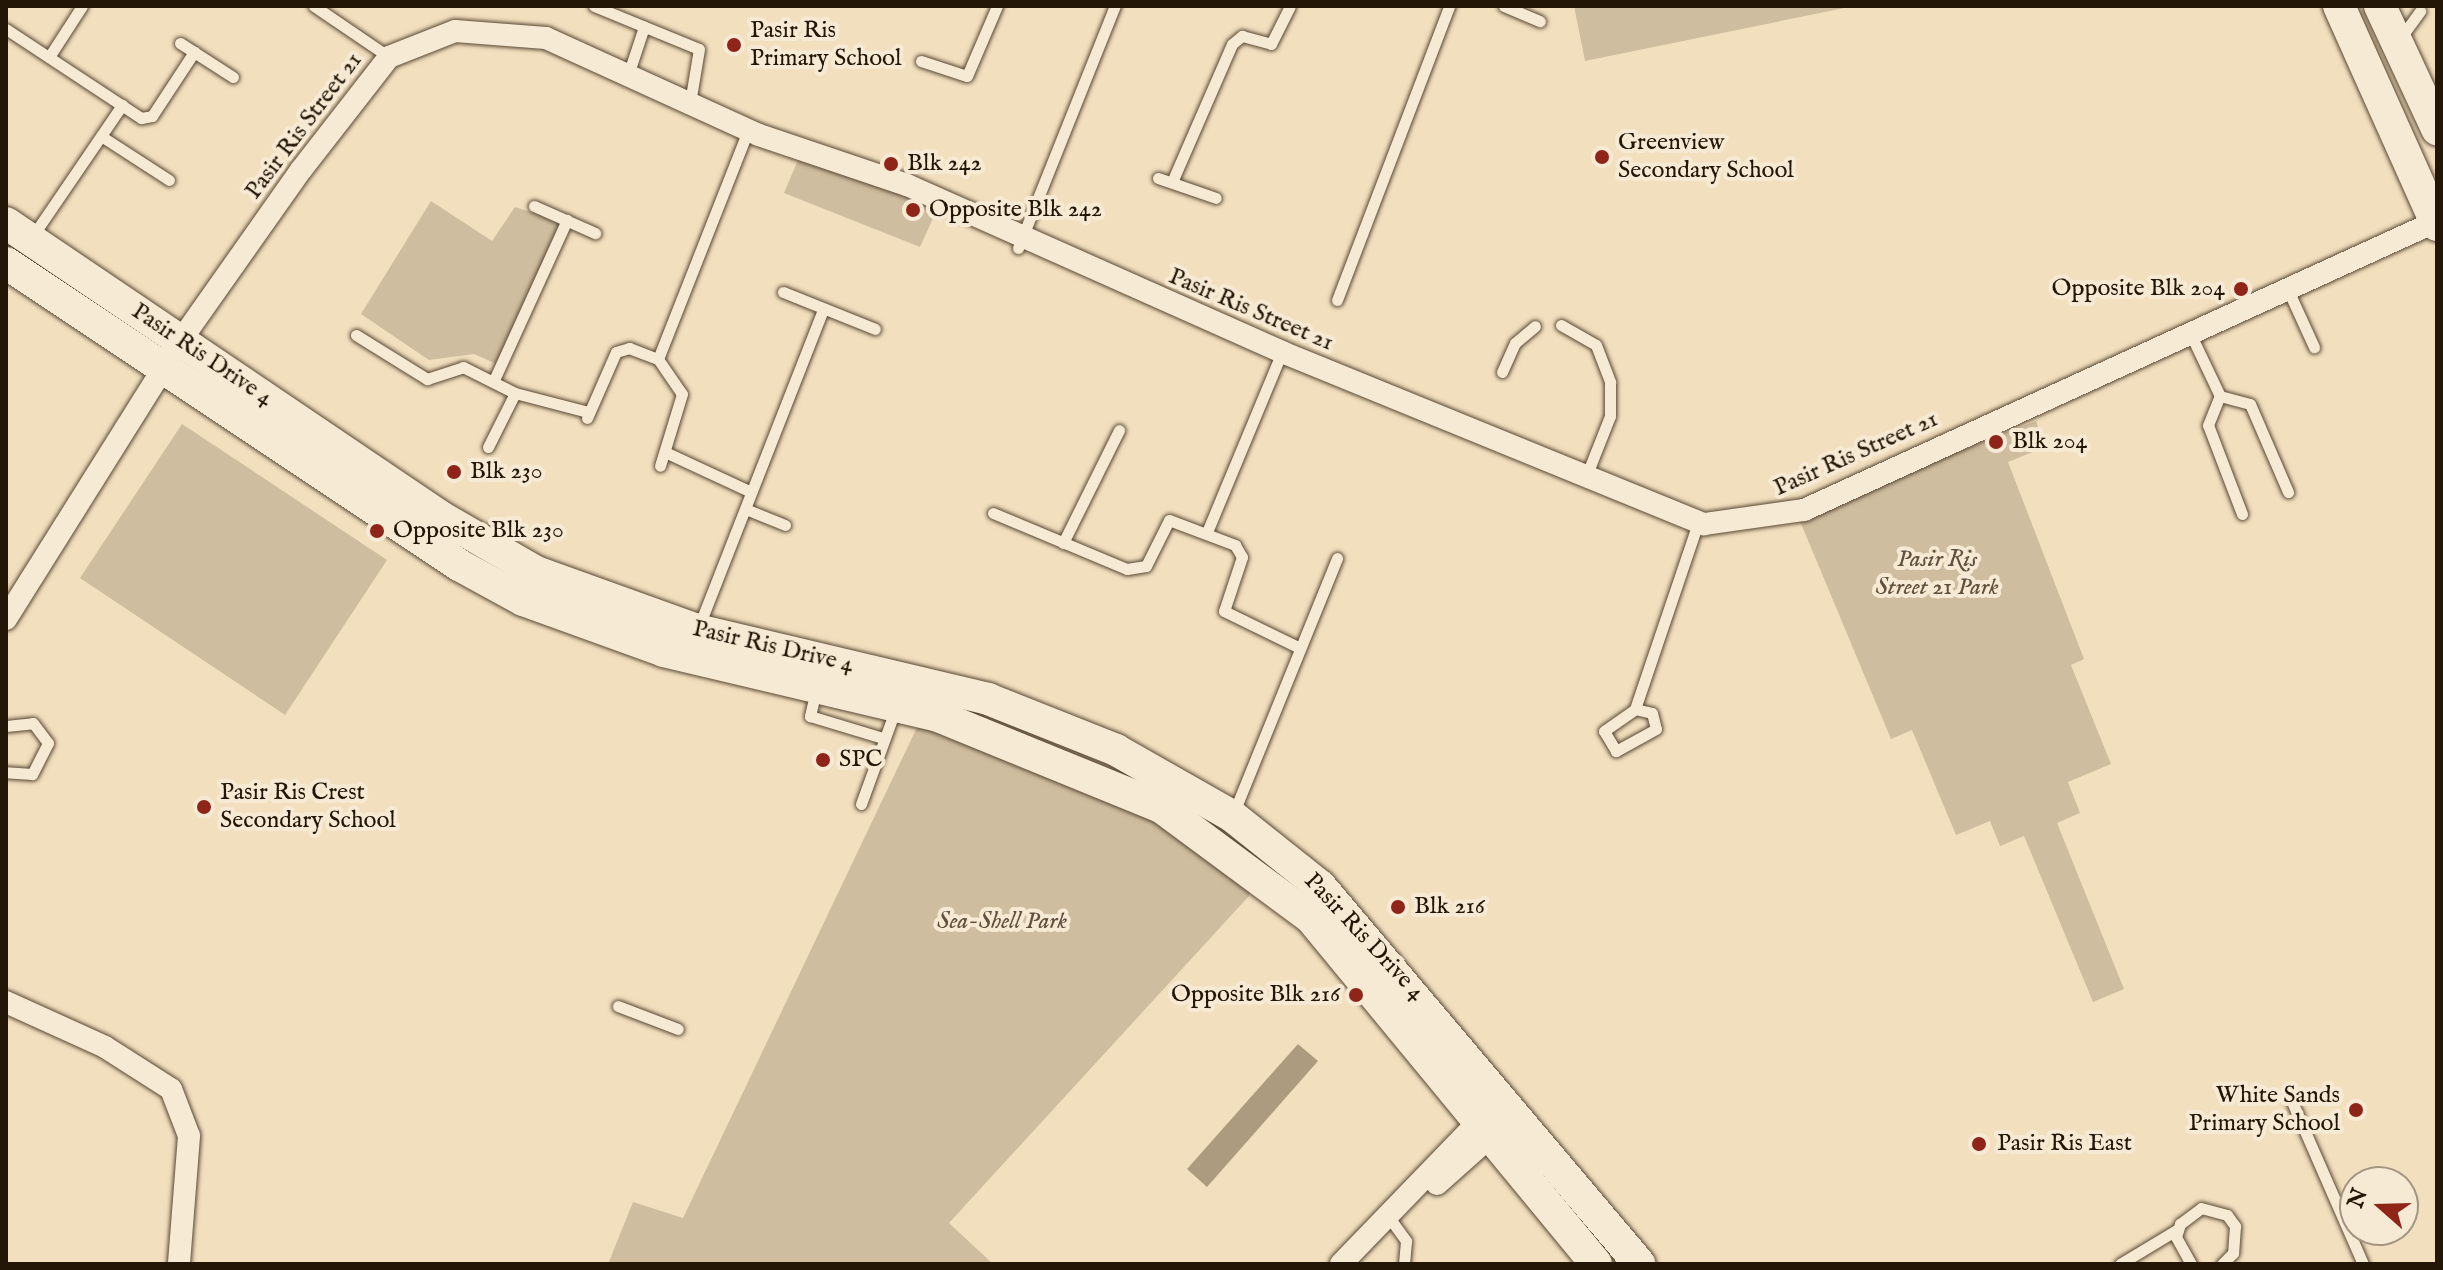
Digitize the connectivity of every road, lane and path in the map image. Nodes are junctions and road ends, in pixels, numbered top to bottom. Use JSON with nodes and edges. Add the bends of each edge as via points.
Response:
{"nodes":[{"id":1,"x":82,"y":6,"type":"edge"},
{"id":2,"x":314,"y":6,"type":"edge"},
{"id":3,"x":594,"y":6,"type":"edge"},
{"id":4,"x":997,"y":6,"type":"edge"},
{"id":5,"x":1115,"y":6,"type":"edge"},
{"id":6,"x":1290,"y":6,"type":"edge"},
{"id":7,"x":1449,"y":6,"type":"edge"},
{"id":8,"x":1504,"y":6,"type":"edge"},
{"id":9,"x":2339,"y":6,"type":"edge"},
{"id":10,"x":2380,"y":6,"type":"edge"},
{"id":11,"x":2420,"y":11,"type":"dead end"},
{"id":12,"x":1540,"y":21,"type":"dead end"},
{"id":13,"x":644,"y":27,"type":"junction"},
{"id":14,"x":6,"y":29,"type":"edge"},
{"id":15,"x":2397,"y":42,"type":"junction"},
{"id":16,"x":180,"y":43,"type":"dead end"},
{"id":17,"x":194,"y":52,"type":"junction"},
{"id":18,"x":49,"y":57,"type":"junction"},
{"id":19,"x":389,"y":57,"type":"junction"},
{"id":20,"x":921,"y":61,"type":"dead end"},
{"id":21,"x":628,"y":75,"type":"junction"},
{"id":22,"x":233,"y":77,"type":"dead end"},
{"id":23,"x":690,"y":103,"type":"junction"},
{"id":24,"x":122,"y":105,"type":"junction"},
{"id":25,"x":2437,"y":129,"type":"edge"},
{"id":26,"x":748,"y":130,"type":"junction"},
{"id":27,"x":101,"y":136,"type":"junction"},
{"id":28,"x":1158,"y":178,"type":"dead end"},
{"id":29,"x":169,"y":180,"type":"dead end"},
{"id":30,"x":1172,"y":182,"type":"junction"},
{"id":31,"x":1216,"y":198,"type":"dead end"},
{"id":32,"x":534,"y":206,"type":"dead end"},
{"id":33,"x":567,"y":220,"type":"junction"},
{"id":34,"x":2437,"y":223,"type":"edge"},
{"id":35,"x":595,"y":233,"type":"dead end"},
{"id":36,"x":1020,"y":241,"type":"junction"},
{"id":37,"x":16,"y":249,"type":"edge"},
{"id":38,"x":2288,"y":290,"type":"junction"},
{"id":39,"x":783,"y":292,"type":"dead end"},
{"id":40,"x":1337,"y":300,"type":"dead end"},
{"id":41,"x":823,"y":309,"type":"junction"},
{"id":42,"x":1561,"y":325,"type":"dead end"},
{"id":43,"x":1535,"y":326,"type":"dead end"},
{"id":44,"x":875,"y":329,"type":"dead end"},
{"id":45,"x":356,"y":335,"type":"dead end"},
{"id":46,"x":2191,"y":335,"type":"junction"},
{"id":47,"x":181,"y":340,"type":"junction"},
{"id":48,"x":2314,"y":347,"type":"dead end"},
{"id":49,"x":1282,"y":352,"type":"junction"},
{"id":50,"x":658,"y":359,"type":"junction"},
{"id":51,"x":164,"y":368,"type":"junction"},
{"id":52,"x":1502,"y":372,"type":"dead end"},
{"id":53,"x":494,"y":380,"type":"junction"},
{"id":54,"x":515,"y":393,"type":"junction"},
{"id":55,"x":2220,"y":396,"type":"junction"},
{"id":56,"x":1119,"y":430,"type":"dead end"},
{"id":57,"x":488,"y":447,"type":"dead end"},
{"id":58,"x":665,"y":452,"type":"junction"},
{"id":59,"x":660,"y":466,"type":"dead end"},
{"id":60,"x":1585,"y":479,"type":"junction"},
{"id":61,"x":751,"y":492,"type":"junction"},
{"id":62,"x":2288,"y":492,"type":"dead end"},
{"id":63,"x":748,"y":510,"type":"junction"},
{"id":64,"x":993,"y":513,"type":"dead end"},
{"id":65,"x":2242,"y":514,"type":"dead end"},
{"id":66,"x":1698,"y":523,"type":"junction"},
{"id":67,"x":785,"y":525,"type":"dead end"},
{"id":68,"x":1207,"y":532,"type":"junction"},
{"id":69,"x":1063,"y":543,"type":"junction"},
{"id":70,"x":1337,"y":558,"type":"dead end"},
{"id":71,"x":6,"y":619,"type":"edge"},
{"id":72,"x":693,"y":644,"type":"junction"},
{"id":73,"x":1300,"y":648,"type":"junction"},
{"id":74,"x":820,"y":675,"type":"junction"},
{"id":75,"x":902,"y":691,"type":"junction"},
{"id":76,"x":1635,"y":709,"type":"junction"},
{"id":77,"x":6,"y":726,"type":"edge"},
{"id":78,"x":883,"y":738,"type":"junction"},
{"id":79,"x":6,"y":772,"type":"edge"},
{"id":80,"x":861,"y":804,"type":"dead end"},
{"id":81,"x":1232,"y":816,"type":"junction"},
{"id":82,"x":1219,"y":845,"type":"junction"},
{"id":83,"x":6,"y":1002,"type":"edge"},
{"id":84,"x":618,"y":1006,"type":"dead end"},
{"id":85,"x":678,"y":1029,"type":"dead end"},
{"id":86,"x":2290,"y":1097,"type":"dead end"},
{"id":87,"x":1510,"y":1106,"type":"junction"},
{"id":88,"x":1486,"y":1127,"type":"junction"},
{"id":89,"x":1392,"y":1221,"type":"junction"},
{"id":90,"x":2178,"y":1229,"type":"junction"},
{"id":91,"x":179,"y":1264,"type":"edge"},
{"id":92,"x":1341,"y":1264,"type":"edge"},
{"id":93,"x":1357,"y":1264,"type":"edge"},
{"id":94,"x":1404,"y":1264,"type":"edge"},
{"id":95,"x":1596,"y":1264,"type":"edge"},
{"id":96,"x":1640,"y":1264,"type":"edge"},
{"id":97,"x":2120,"y":1264,"type":"edge"},
{"id":98,"x":2191,"y":1264,"type":"edge"},
{"id":99,"x":2222,"y":1264,"type":"edge"},
{"id":100,"x":2363,"y":1264,"type":"edge"}],
"edges":[{"from":1,"to":18,"type":"lane"},
{"from":2,"to":19,"type":"lane"},
{"from":3,"to":13,"type":"lane"},
{"from":4,"to":20,"type":"lane","via":[[967,76]]},
{"from":5,"to":36,"type":"lane"},
{"from":6,"to":30,"type":"lane","via":[[1271,44],[1242,36],[1232,44]]},
{"from":7,"to":40,"type":"lane"},
{"from":8,"to":12,"type":"lane"},
{"from":9,"to":34,"type":"street"},
{"from":10,"to":15,"type":"street"},
{"from":11,"to":15,"type":"lane"},
{"from":13,"to":21,"type":"lane"},
{"from":13,"to":23,"type":"lane","via":[[699,49],[702,64]]},
{"from":14,"to":18,"type":"lane"},
{"from":15,"to":25,"type":"street"},
{"from":16,"to":17,"type":"lane"},
{"from":17,"to":22,"type":"lane"},
{"from":17,"to":24,"type":"lane","via":[[152,116],[141,118]]},
{"from":18,"to":24,"type":"lane"},
{"from":19,"to":21,"type":"street","name":"Pasir Ris Street 21","via":[[455,31],[488,32],[546,38]]},
{"from":19,"to":47,"type":"street","name":"Pasir Ris Street 21"},
{"from":21,"to":23,"type":"street","name":"Pasir Ris Street 21"},
{"from":23,"to":26,"type":"street","name":"Pasir Ris Street 21"},
{"from":24,"to":27,"type":"lane"},
{"from":26,"to":36,"type":"street","name":"Pasir Ris Street 21","via":[[818,157],[825,167]]},
{"from":26,"to":50,"type":"lane"},
{"from":27,"to":29,"type":"lane"},
{"from":27,"to":37,"type":"lane"},
{"from":28,"to":30,"type":"lane"},
{"from":30,"to":31,"type":"lane"},
{"from":32,"to":33,"type":"lane"},
{"from":33,"to":35,"type":"lane"},
{"from":33,"to":53,"type":"lane"},
{"from":34,"to":38,"type":"street","name":"Pasir Ris Street 21"},
{"from":36,"to":49,"type":"street","name":"Pasir Ris Street 21"},
{"from":37,"to":47,"type":"street","name":"Pasir Ris Drive 4"},
{"from":37,"to":51,"type":"street","name":"Pasir Ris Drive 4"},
{"from":38,"to":46,"type":"street","name":"Pasir Ris Street 21"},
{"from":38,"to":48,"type":"lane"},
{"from":39,"to":41,"type":"lane"},
{"from":41,"to":44,"type":"lane"},
{"from":41,"to":61,"type":"lane"},
{"from":42,"to":60,"type":"lane","via":[[1596,345],[1610,382],[1610,416]]},
{"from":43,"to":52,"type":"lane","via":[[1515,343]]},
{"from":45,"to":53,"type":"lane","via":[[427,379],[463,367]]},
{"from":46,"to":55,"type":"lane"},
{"from":46,"to":66,"type":"street","name":"Pasir Ris Street 21","via":[[1804,510]]},
{"from":47,"to":51,"type":"street","name":"Pasir Ris Street 21"},
{"from":47,"to":72,"type":"street","name":"Pasir Ris Drive 4","via":[[510,559]]},
{"from":49,"to":60,"type":"street","name":"Pasir Ris Street 21"},
{"from":49,"to":68,"type":"lane"},
{"from":50,"to":54,"type":"lane","via":[[629,348],[616,352],[588,415]]},
{"from":50,"to":58,"type":"lane","via":[[682,394]]},
{"from":51,"to":71,"type":"street","name":"Pasir Ris Street 21"},
{"from":51,"to":72,"type":"street","name":"Pasir Ris Drive 4","via":[[459,565],[523,600]]},
{"from":53,"to":54,"type":"lane"},
{"from":54,"to":57,"type":"lane"},
{"from":55,"to":62,"type":"lane","via":[[2250,404]]},
{"from":55,"to":65,"type":"lane","via":[[2208,425]]},
{"from":56,"to":69,"type":"lane"},
{"from":58,"to":59,"type":"lane"},
{"from":58,"to":61,"type":"lane"},
{"from":60,"to":66,"type":"street","name":"Pasir Ris Street 21"},
{"from":61,"to":63,"type":"lane"},
{"from":63,"to":67,"type":"lane"},
{"from":63,"to":72,"type":"lane"},
{"from":64,"to":69,"type":"lane"},
{"from":66,"to":76,"type":"lane"},
{"from":68,"to":69,"type":"lane","via":[[1169,520],[1138,571]]},
{"from":68,"to":73,"type":"lane","via":[[1240,550],[1224,601],[1230,619]]},
{"from":70,"to":73,"type":"lane"},
{"from":72,"to":74,"type":"street","name":"Pasir Ris Drive 4"},
{"from":73,"to":81,"type":"lane"},
{"from":74,"to":75,"type":"street","name":"Pasir Ris Drive 4"},
{"from":74,"to":78,"type":"lane","via":[[810,716]]},
{"from":75,"to":78,"type":"lane"},
{"from":75,"to":81,"type":"street","name":"Pasir Ris Drive 4","via":[[988,699],[1116,750]]},
{"from":75,"to":82,"type":"street","name":"Pasir Ris Drive 4","via":[[1097,775]]},
{"from":76,"to":76,"type":"lane","via":[[1652,713],[1656,729],[1616,751],[1605,742],[1606,726]]},
{"from":77,"to":79,"type":"lane","via":[[33,723],[48,743],[48,755],[32,774]]},
{"from":78,"to":80,"type":"lane"},
{"from":81,"to":82,"type":"lane"},
{"from":81,"to":87,"type":"street","name":"Pasir Ris Drive 4","via":[[1320,886]]},
{"from":82,"to":88,"type":"street","name":"Pasir Ris Drive 4","via":[[1311,918]]},
{"from":83,"to":91,"type":"street","via":[[105,1047],[171,1089],[189,1136]]},
{"from":84,"to":85,"type":"lane"},
{"from":86,"to":100,"type":"lane"},
{"from":87,"to":88,"type":"street"},
{"from":87,"to":96,"type":"street","name":"Pasir Ris Drive 4"},
{"from":88,"to":89,"type":"street"},
{"from":88,"to":95,"type":"street","name":"Pasir Ris Drive 4"},
{"from":89,"to":92,"type":"street"},
{"from":89,"to":93,"type":"street"},
{"from":89,"to":94,"type":"lane","via":[[1408,1251]]},
{"from":90,"to":97,"type":"lane"},
{"from":90,"to":98,"type":"lane","via":[[2178,1250]]},
{"from":90,"to":99,"type":"lane","via":[[2201,1208],[2227,1215],[2237,1240]]}]}
